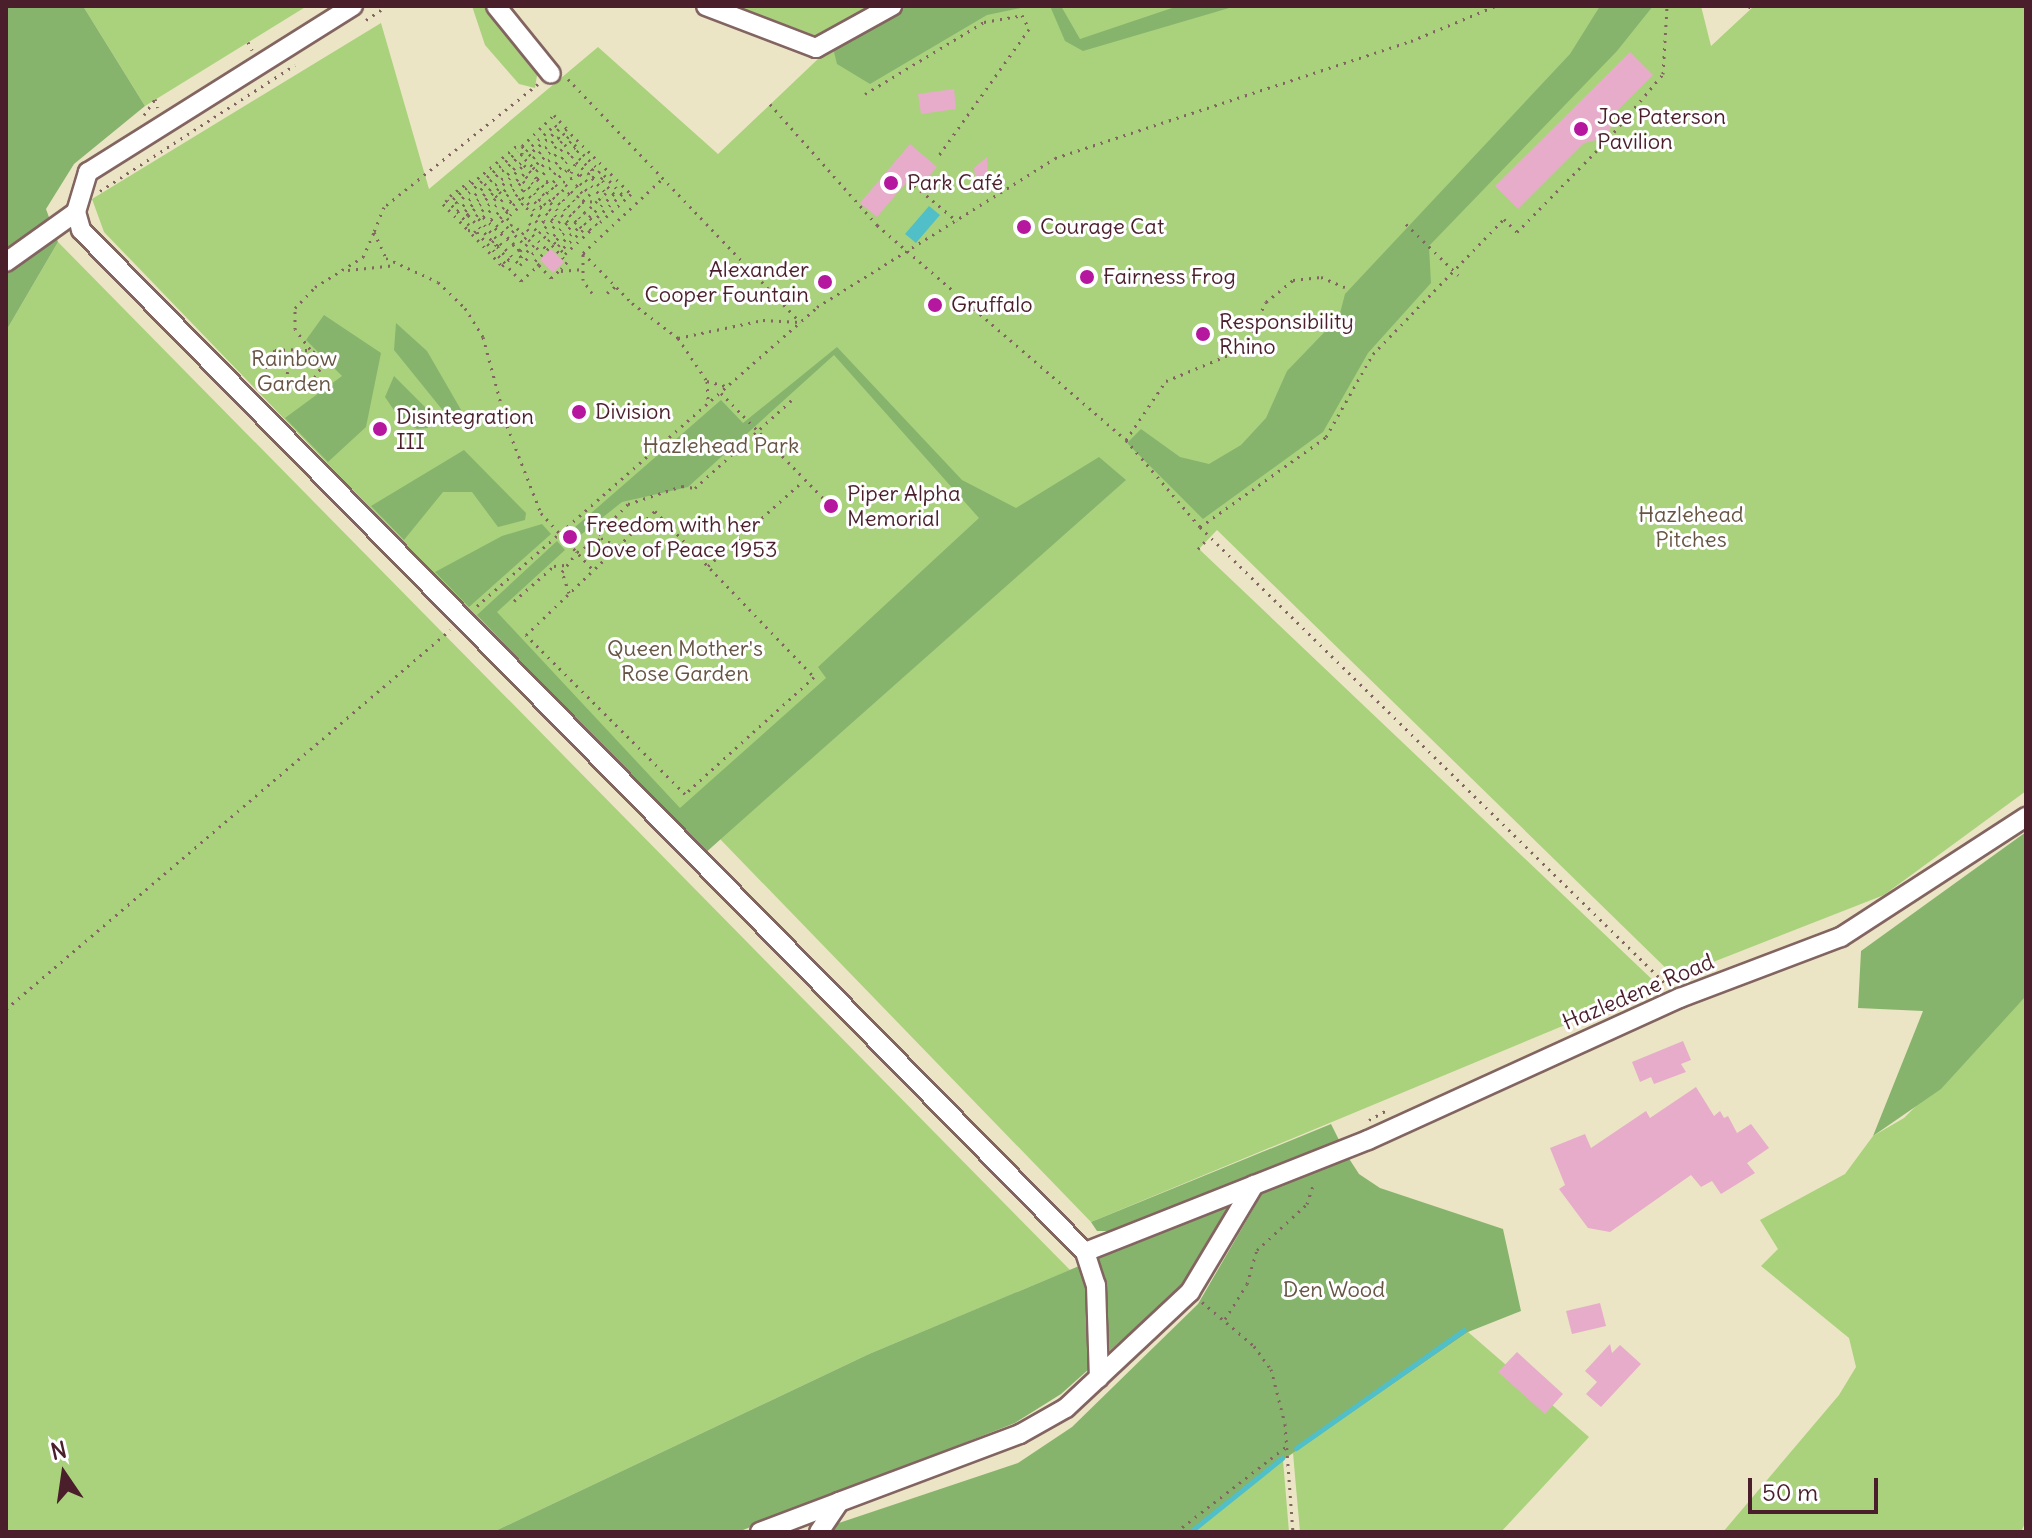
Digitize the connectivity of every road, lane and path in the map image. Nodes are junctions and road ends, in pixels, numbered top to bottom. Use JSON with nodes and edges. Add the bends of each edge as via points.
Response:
{"nodes":[{"id":1,"x":387,"y":6,"type":"edge"},
{"id":2,"x":496,"y":6,"type":"edge"},
{"id":3,"x":706,"y":6,"type":"edge"},
{"id":4,"x":892,"y":6,"type":"edge"},
{"id":5,"x":1495,"y":6,"type":"edge"},
{"id":6,"x":1667,"y":6,"type":"edge"},
{"id":7,"x":1487,"y":8,"type":"edge"},
{"id":8,"x":357,"y":14,"type":"edge"},
{"id":9,"x":308,"y":57,"type":"dead end"},
{"id":10,"x":551,"y":74,"type":"junction"},
{"id":11,"x":865,"y":94,"type":"dead end"},
{"id":12,"x":770,"y":104,"type":"dead end"},
{"id":13,"x":216,"y":116,"type":"junction"},
{"id":14,"x":219,"y":122,"type":"dead end"},
{"id":15,"x":561,"y":131,"type":"junction"},
{"id":16,"x":562,"y":141,"type":"junction"},
{"id":17,"x":566,"y":146,"type":"junction"},
{"id":18,"x":584,"y":146,"type":"junction"},
{"id":19,"x":520,"y":147,"type":"junction"},
{"id":20,"x":583,"y":154,"type":"dead end"},
{"id":21,"x":579,"y":158,"type":"dead end"},
{"id":22,"x":937,"y":158,"type":"dead end"},
{"id":23,"x":596,"y":166,"type":"junction"},
{"id":24,"x":533,"y":167,"type":"junction"},
{"id":25,"x":592,"y":170,"type":"junction"},
{"id":26,"x":554,"y":174,"type":"dead end"},
{"id":27,"x":479,"y":176,"type":"junction"},
{"id":28,"x":488,"y":179,"type":"dead end"},
{"id":29,"x":537,"y":179,"type":"junction"},
{"id":30,"x":982,"y":179,"type":"dead end"},
{"id":31,"x":661,"y":180,"type":"junction"},
{"id":32,"x":908,"y":180,"type":"dead end"},
{"id":33,"x":553,"y":182,"type":"junction"},
{"id":34,"x":557,"y":186,"type":"dead end"},
{"id":35,"x":562,"y":191,"type":"dead end"},
{"id":36,"x":975,"y":192,"type":"dead end"},
{"id":37,"x":98,"y":193,"type":"dead end"},
{"id":38,"x":450,"y":196,"type":"dead end"},
{"id":39,"x":602,"y":197,"type":"junction"},
{"id":40,"x":597,"y":201,"type":"junction"},
{"id":41,"x":457,"y":211,"type":"junction"},
{"id":42,"x":76,"y":212,"type":"junction"},
{"id":43,"x":468,"y":215,"type":"junction"},
{"id":44,"x":587,"y":215,"type":"junction"},
{"id":45,"x":593,"y":221,"type":"junction"},
{"id":46,"x":957,"y":221,"type":"junction"},
{"id":47,"x":529,"y":223,"type":"dead end"},
{"id":48,"x":1406,"y":224,"type":"dead end"},
{"id":49,"x":469,"y":225,"type":"dead end"},
{"id":50,"x":374,"y":232,"type":"junction"},
{"id":51,"x":492,"y":242,"type":"junction"},
{"id":52,"x":553,"y":243,"type":"junction"},
{"id":53,"x":497,"y":246,"type":"junction"},
{"id":54,"x":547,"y":250,"type":"junction"},
{"id":55,"x":518,"y":252,"type":"junction"},
{"id":56,"x":583,"y":253,"type":"junction"},
{"id":57,"x":909,"y":254,"type":"junction"},
{"id":58,"x":6,"y":262,"type":"edge"},
{"id":59,"x":396,"y":265,"type":"junction"},
{"id":60,"x":539,"y":265,"type":"junction"},
{"id":61,"x":509,"y":268,"type":"dead end"},
{"id":62,"x":583,"y":269,"type":"junction"},
{"id":63,"x":347,"y":270,"type":"junction"},
{"id":64,"x":560,"y":270,"type":"junction"},
{"id":65,"x":1456,"y":273,"type":"junction"},
{"id":66,"x":616,"y":286,"type":"junction"},
{"id":67,"x":1345,"y":287,"type":"dead end"},
{"id":68,"x":592,"y":293,"type":"dead end"},
{"id":69,"x":607,"y":293,"type":"dead end"},
{"id":70,"x":800,"y":322,"type":"junction"},
{"id":71,"x":678,"y":338,"type":"junction"},
{"id":72,"x":301,"y":349,"type":"junction"},
{"id":73,"x":315,"y":352,"type":"junction"},
{"id":74,"x":707,"y":381,"type":"junction"},
{"id":75,"x":303,"y":386,"type":"junction"},
{"id":76,"x":728,"y":386,"type":"junction"},
{"id":77,"x":721,"y":393,"type":"junction"},
{"id":78,"x":795,"y":397,"type":"dead end"},
{"id":79,"x":708,"y":404,"type":"junction"},
{"id":80,"x":757,"y":430,"type":"junction"},
{"id":81,"x":1126,"y":440,"type":"junction"},
{"id":82,"x":805,"y":479,"type":"junction"},
{"id":83,"x":824,"y":499,"type":"dead end"},
{"id":84,"x":1200,"y":527,"type":"junction"},
{"id":85,"x":558,"y":534,"type":"junction"},
{"id":86,"x":1210,"y":536,"type":"junction"},
{"id":87,"x":593,"y":540,"type":"junction"},
{"id":88,"x":617,"y":546,"type":"junction"},
{"id":89,"x":1198,"y":549,"type":"dead end"},
{"id":90,"x":577,"y":552,"type":"junction"},
{"id":91,"x":565,"y":565,"type":"junction"},
{"id":92,"x":708,"y":566,"type":"junction"},
{"id":93,"x":593,"y":570,"type":"junction"},
{"id":94,"x":569,"y":593,"type":"junction"},
{"id":95,"x":514,"y":601,"type":"dead end"},
{"id":96,"x":461,"y":621,"type":"junction"},
{"id":97,"x":2026,"y":817,"type":"edge"},
{"id":98,"x":1680,"y":998,"type":"junction"},
{"id":99,"x":6,"y":1009,"type":"edge"},
{"id":100,"x":1322,"y":1159,"type":"junction"},
{"id":101,"x":1254,"y":1185,"type":"junction"},
{"id":102,"x":1085,"y":1252,"type":"junction"},
{"id":103,"x":1190,"y":1292,"type":"junction"},
{"id":104,"x":1225,"y":1319,"type":"junction"},
{"id":105,"x":1099,"y":1378,"type":"junction"},
{"id":106,"x":1287,"y":1446,"type":"junction"},
{"id":107,"x":839,"y":1502,"type":"junction"},
{"id":108,"x":760,"y":1532,"type":"edge"},
{"id":109,"x":819,"y":1532,"type":"edge"},
{"id":110,"x":1176,"y":1532,"type":"edge"},
{"id":111,"x":1293,"y":1532,"type":"edge"}],
"edges":[{"from":1,"to":8,"type":"path"},
{"from":2,"to":10,"type":"street"},
{"from":3,"to":4,"type":"street","via":[[816,48]]},
{"from":5,"to":7,"type":"path"},
{"from":6,"to":65,"type":"path","via":[[1663,74],[1517,232],[1504,219]]},
{"from":7,"to":46,"type":"path","via":[[1411,41],[1055,158]]},
{"from":8,"to":42,"type":"street","via":[[120,148],[88,172]]},
{"from":9,"to":13,"type":"path"},
{"from":10,"to":31,"type":"path","via":[[564,75]]},
{"from":10,"to":50,"type":"path","via":[[422,173],[384,207]]},
{"from":11,"to":22,"type":"path","via":[[984,22],[1022,15],[1029,29]]},
{"from":12,"to":57,"type":"path","via":[[867,215]]},
{"from":13,"to":14,"type":"path"},
{"from":13,"to":37,"type":"path"},
{"from":15,"to":16,"type":"path","via":[[529,154],[533,158],[558,137]]},
{"from":15,"to":18,"type":"path"},
{"from":15,"to":19,"type":"path","via":[[555,125],[526,151]]},
{"from":15,"to":19,"type":"path","via":[[567,129],[554,115]]},
{"from":16,"to":17,"type":"path"},
{"from":16,"to":24,"type":"path"},
{"from":17,"to":24,"type":"path","via":[[536,171]]},
{"from":17,"to":29,"type":"path","via":[[571,141],[576,146]]},
{"from":18,"to":26,"type":"path"},
{"from":18,"to":45,"type":"path","via":[[631,194],[597,225]]},
{"from":19,"to":27,"type":"path"},
{"from":19,"to":28,"type":"path","via":[[522,154]]},
{"from":20,"to":23,"type":"path"},
{"from":21,"to":25,"type":"path"},
{"from":23,"to":25,"type":"path"},
{"from":23,"to":39,"type":"path","via":[[600,171],[592,178],[606,193]]},
{"from":24,"to":43,"type":"path","via":[[525,159],[465,211]]},
{"from":25,"to":33,"type":"path","via":[[588,174],[576,162],[571,173],[568,169]]},
{"from":27,"to":38,"type":"path"},
{"from":27,"to":41,"type":"path","via":[[453,199],[457,203],[482,181],[486,185]]},
{"from":29,"to":29,"type":"path","via":[[524,165],[497,190],[501,193],[524,174],[544,195],[548,192]]},
{"from":30,"to":36,"type":"path"},
{"from":31,"to":56,"type":"path"},
{"from":31,"to":70,"type":"path"},
{"from":32,"to":46,"type":"path"},
{"from":33,"to":34,"type":"path"},
{"from":33,"to":52,"type":"path","via":[[546,181],[591,230],[565,254],[561,250],[583,230],[580,226],[558,246]]},
{"from":35,"to":39,"type":"path","via":[[567,186],[563,182],[580,174]]},
{"from":39,"to":40,"type":"path"},
{"from":40,"to":44,"type":"path"},
{"from":40,"to":44,"type":"path","via":[[585,206],[582,202],[590,194],[580,183],[576,186],[582,193],[568,194]]},
{"from":41,"to":49,"type":"path"},
{"from":41,"to":53,"type":"path","via":[[447,200],[443,204],[468,230],[476,231],[472,234],[502,266],[509,260]]},
{"from":42,"to":58,"type":"street"},
{"from":42,"to":96,"type":"street","via":[[95,246]]},
{"from":43,"to":51,"type":"path"},
{"from":43,"to":51,"type":"path","via":[[493,193],[497,197],[476,216],[496,238]]},
{"from":44,"to":45,"type":"path"},
{"from":44,"to":45,"type":"path","via":[[614,194],[601,179],[604,175],[622,194]]},
{"from":46,"to":57,"type":"path"},
{"from":47,"to":52,"type":"path","via":[[539,233],[553,220],[540,207],[544,203],[560,221],[544,236],[548,241],[568,222],[549,201],[553,197],[576,222]]},
{"from":48,"to":65,"type":"path"},
{"from":50,"to":59,"type":"path","via":[[379,251]]},
{"from":50,"to":63,"type":"path","via":[[363,257]]},
{"from":51,"to":53,"type":"path"},
{"from":52,"to":54,"type":"path"},
{"from":52,"to":64,"type":"path","via":[[567,262]]},
{"from":53,"to":55,"type":"path","via":[[500,243],[520,265],[538,249],[534,245],[521,257]]},
{"from":54,"to":55,"type":"path","via":[[527,229],[522,234],[517,228],[512,232],[522,242],[526,237],[530,241]]},
{"from":54,"to":60,"type":"path","via":[[535,261]]},
{"from":55,"to":55,"type":"path","via":[[491,219],[504,207],[508,211],[500,218],[508,228],[512,224],[507,218],[523,203],[538,223],[544,221],[522,197],[513,205],[510,201],[523,189],[536,203],[540,199],[523,181],[483,217]]},
{"from":56,"to":62,"type":"path"},
{"from":56,"to":66,"type":"path"},
{"from":57,"to":70,"type":"path"},
{"from":57,"to":81,"type":"path"},
{"from":59,"to":63,"type":"path"},
{"from":59,"to":85,"type":"path","via":[[438,282],[465,308],[483,337],[507,426],[541,513]]},
{"from":60,"to":61,"type":"path","via":[[521,281]]},
{"from":60,"to":64,"type":"path","via":[[551,278]]},
{"from":62,"to":64,"type":"path"},
{"from":62,"to":68,"type":"path"},
{"from":63,"to":73,"type":"path","via":[[315,287],[295,308],[298,336]]},
{"from":65,"to":84,"type":"path","via":[[1373,354],[1326,437]]},
{"from":66,"to":69,"type":"path"},
{"from":66,"to":71,"type":"path"},
{"from":67,"to":81,"type":"path","via":[[1321,277],[1293,280],[1266,302],[1248,339],[1231,354],[1166,381]]},
{"from":70,"to":71,"type":"path","via":[[763,320]]},
{"from":70,"to":76,"type":"path"},
{"from":71,"to":74,"type":"path"},
{"from":72,"to":73,"type":"path"},
{"from":72,"to":75,"type":"path","via":[[288,357],[286,372]]},
{"from":72,"to":75,"type":"path","via":[[275,350],[267,366],[268,374],[285,386]]},
{"from":73,"to":75,"type":"path","via":[[321,374]]},
{"from":74,"to":76,"type":"path"},
{"from":74,"to":79,"type":"path"},
{"from":76,"to":77,"type":"path"},
{"from":77,"to":79,"type":"path"},
{"from":77,"to":80,"type":"path"},
{"from":78,"to":80,"type":"path"},
{"from":79,"to":85,"type":"path"},
{"from":80,"to":82,"type":"path"},
{"from":80,"to":87,"type":"path","via":[[695,488],[682,486],[628,504]]},
{"from":81,"to":84,"type":"path"},
{"from":82,"to":83,"type":"path"},
{"from":82,"to":92,"type":"path"},
{"from":84,"to":86,"type":"path"},
{"from":85,"to":90,"type":"path"},
{"from":85,"to":96,"type":"path"},
{"from":86,"to":89,"type":"path"},
{"from":86,"to":98,"type":"path"},
{"from":87,"to":88,"type":"path"},
{"from":87,"to":90,"type":"path"},
{"from":88,"to":92,"type":"path","via":[[655,511]]},
{"from":88,"to":93,"type":"path"},
{"from":90,"to":91,"type":"path"},
{"from":90,"to":93,"type":"path"},
{"from":91,"to":94,"type":"path","via":[[561,580]]},
{"from":91,"to":95,"type":"path","via":[[554,566]]},
{"from":92,"to":94,"type":"path","via":[[814,677],[685,794],[526,635]]},
{"from":93,"to":94,"type":"path"},
{"from":96,"to":99,"type":"path"},
{"from":96,"to":102,"type":"street"},
{"from":97,"to":98,"type":"street","name":"Hazledene Road","via":[[1841,937]]},
{"from":98,"to":100,"type":"street","name":"Hazledene Road"},
{"from":100,"to":101,"type":"street","name":"Hazledene Road"},
{"from":100,"to":104,"type":"path","via":[[1307,1204],[1257,1250],[1247,1284]]},
{"from":101,"to":102,"type":"street","name":"Hazledene Road"},
{"from":101,"to":103,"type":"street"},
{"from":102,"to":105,"type":"street","via":[[1096,1285]]},
{"from":103,"to":104,"type":"path"},
{"from":103,"to":105,"type":"street"},
{"from":104,"to":106,"type":"path","via":[[1271,1369]]},
{"from":105,"to":107,"type":"street","via":[[1066,1408],[1020,1434]]},
{"from":106,"to":110,"type":"path"},
{"from":106,"to":111,"type":"path"},
{"from":107,"to":108,"type":"street"},
{"from":107,"to":109,"type":"street"}]}
